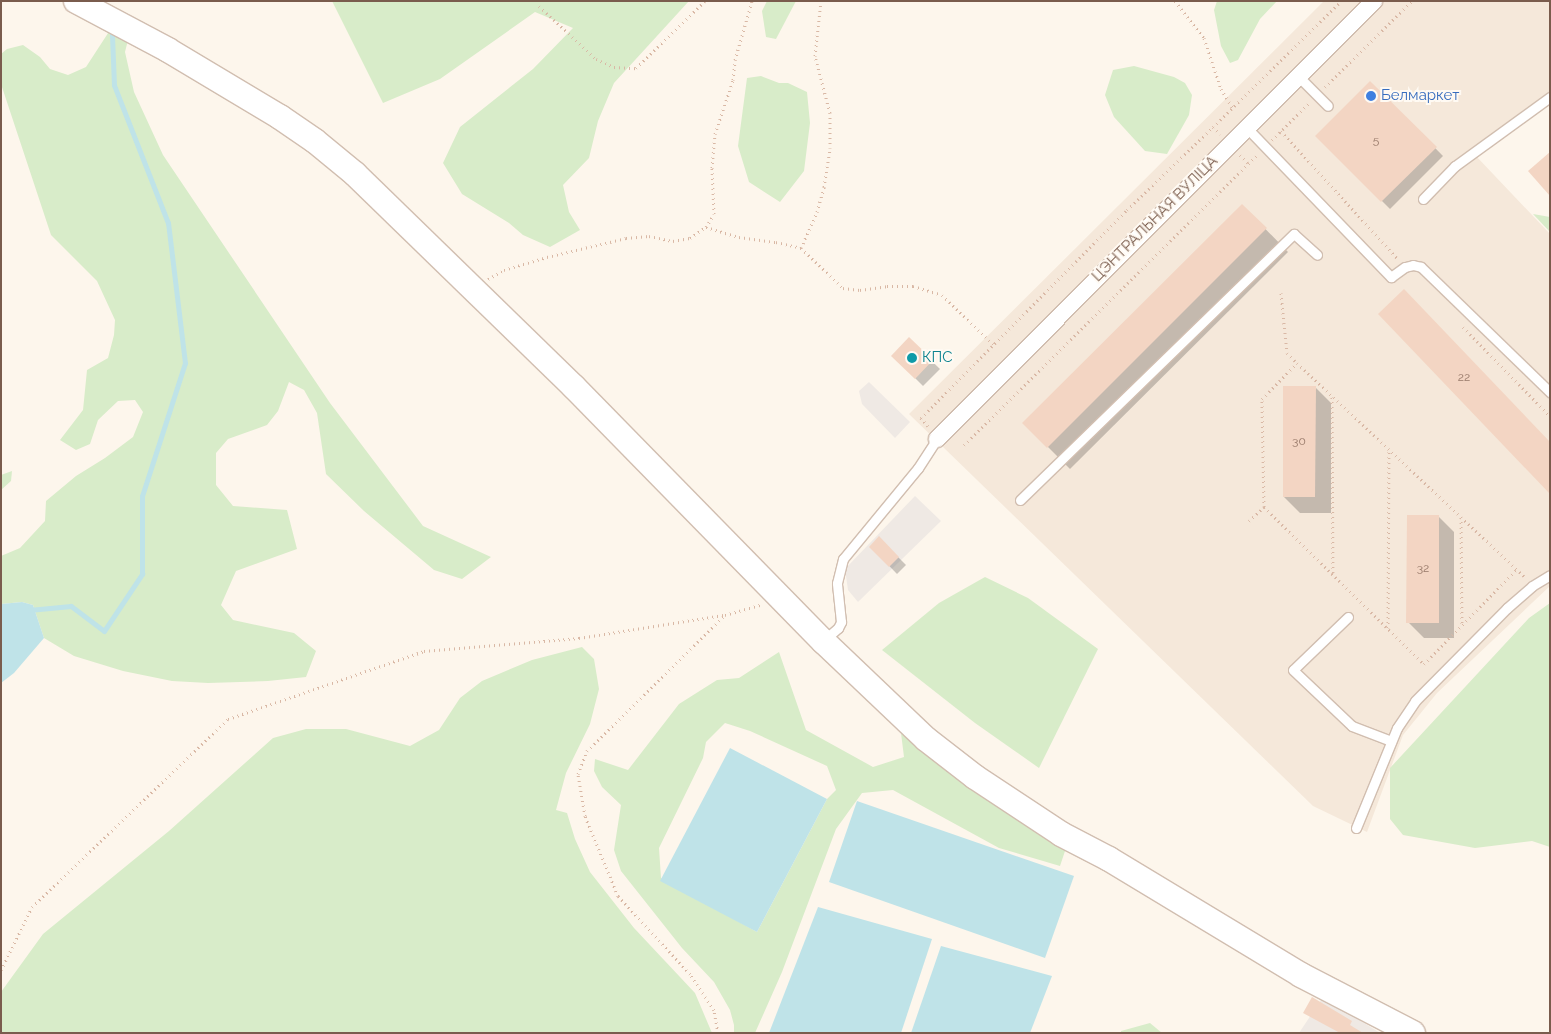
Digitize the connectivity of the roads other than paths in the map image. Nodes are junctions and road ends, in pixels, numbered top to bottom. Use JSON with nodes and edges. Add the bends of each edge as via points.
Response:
{"nodes":[{"id":1,"x":76,"y":1,"type":"edge"},
{"id":2,"x":1374,"y":1,"type":"edge"},
{"id":3,"x":1298,"y":76,"type":"junction"},
{"id":4,"x":1550,"y":97,"type":"edge"},
{"id":5,"x":1328,"y":106,"type":"dead end"},
{"id":6,"x":1246,"y":127,"type":"junction"},
{"id":7,"x":1423,"y":200,"type":"dead end"},
{"id":8,"x":1317,"y":255,"type":"dead end"},
{"id":9,"x":1550,"y":392,"type":"edge"},
{"id":10,"x":938,"y":438,"type":"joint"},
{"id":11,"x":1020,"y":500,"type":"dead end"},
{"id":12,"x":1550,"y":575,"type":"edge"},
{"id":13,"x":1348,"y":617,"type":"dead end"},
{"id":14,"x":823,"y":641,"type":"junction"},
{"id":15,"x":1392,"y":741,"type":"junction"},
{"id":16,"x":1356,"y":828,"type":"dead end"},
{"id":17,"x":1413,"y":1033,"type":"edge"}],
"edges":[{"from":1,"to":14,"type":"street","via":[[168,50],[280,117],[316,141],[355,174],[474,287]]},
{"from":2,"to":3,"type":"street","name":"ЦЭНТРАЛЬНАЯ ВУЛІЦА"},
{"from":3,"to":5,"type":"lane"},
{"from":3,"to":6,"type":"street","name":"ЦЭНТРАЛЬНАЯ ВУЛІЦА"},
{"from":4,"to":7,"type":"lane","via":[[1455,166]]},
{"from":6,"to":9,"type":"lane","via":[[1390,277],[1405,267],[1421,267]]},
{"from":6,"to":10,"type":"street","name":"ЦЭНТРАЛЬНАЯ ВУЛІЦА"},
{"from":8,"to":11,"type":"lane","via":[[1294,234]]},
{"from":10,"to":14,"type":"lane","via":[[918,468],[843,559],[837,583],[840,622],[838,628]]},
{"from":12,"to":15,"type":"lane","via":[[1532,586],[1415,701]]},
{"from":13,"to":15,"type":"lane","via":[[1293,670],[1352,726]]},
{"from":14,"to":17,"type":"street","via":[[926,739],[1061,834],[1109,859],[1300,975]]},
{"from":15,"to":16,"type":"lane"}]}
